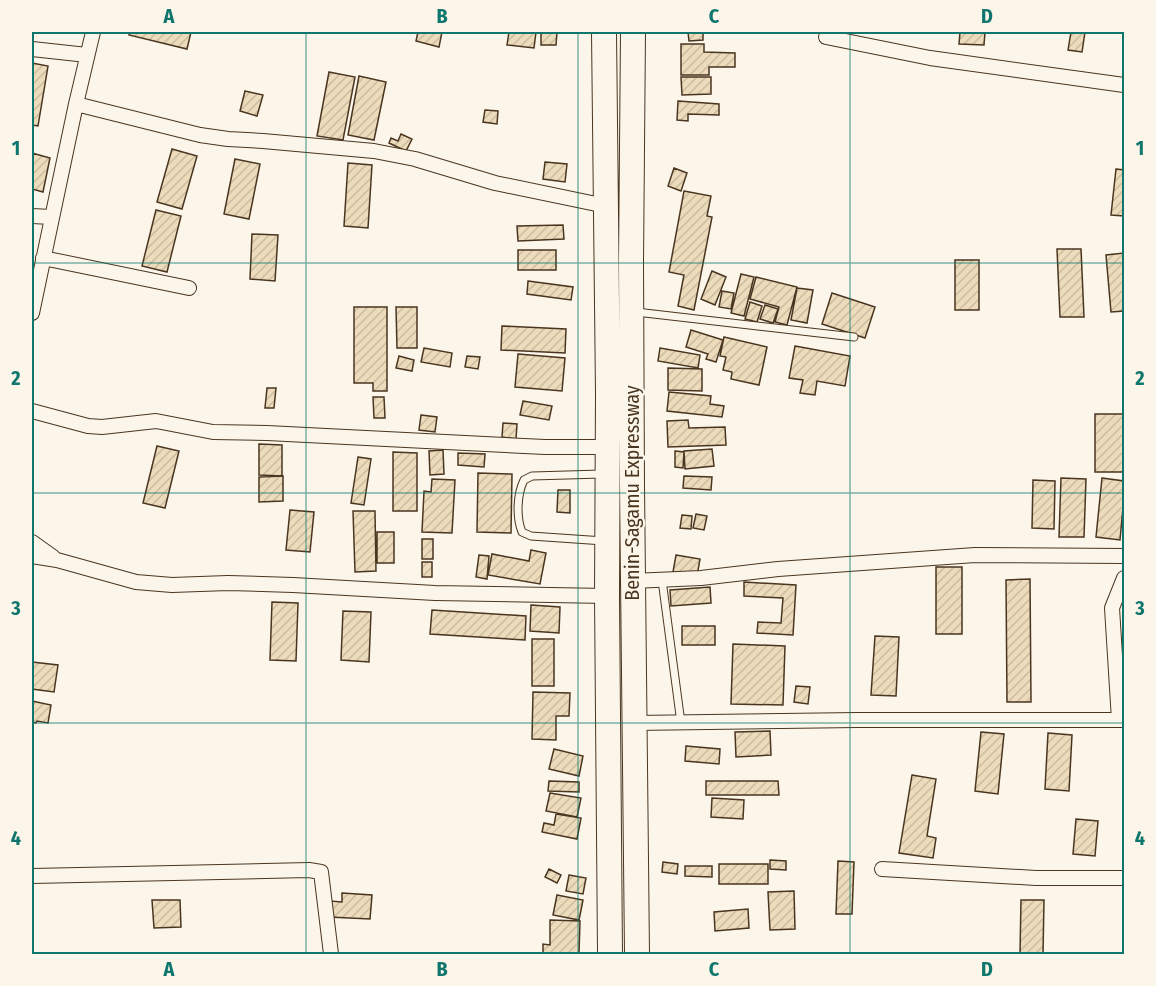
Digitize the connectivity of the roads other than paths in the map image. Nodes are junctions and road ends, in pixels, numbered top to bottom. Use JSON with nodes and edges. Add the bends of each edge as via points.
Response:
{"nodes":[{"id":1,"x":93,"y":32,"type":"edge"},
{"id":2,"x":604,"y":32,"type":"edge"},
{"id":3,"x":633,"y":32,"type":"edge"},
{"id":4,"x":826,"y":37,"type":"dead end"},
{"id":5,"x":32,"y":49,"type":"edge"},
{"id":6,"x":87,"y":55,"type":"junction"},
{"id":7,"x":1125,"y":85,"type":"edge"},
{"id":8,"x":76,"y":104,"type":"junction"},
{"id":9,"x":606,"y":206,"type":"junction"},
{"id":10,"x":32,"y":216,"type":"edge"},
{"id":11,"x":51,"y":217,"type":"junction"},
{"id":12,"x":43,"y":258,"type":"junction"},
{"id":13,"x":189,"y":288,"type":"dead end"},
{"id":14,"x":632,"y":311,"type":"junction"},
{"id":15,"x":32,"y":313,"type":"edge"},
{"id":16,"x":854,"y":337,"type":"dead end"},
{"id":17,"x":32,"y":411,"type":"edge"},
{"id":18,"x":608,"y":447,"type":"junction"},
{"id":19,"x":608,"y":474,"type":"junction"},
{"id":20,"x":32,"y":542,"type":"edge"},
{"id":21,"x":608,"y":542,"type":"junction"},
{"id":22,"x":32,"y":556,"type":"edge"},
{"id":23,"x":1125,"y":556,"type":"edge"},
{"id":24,"x":57,"y":560,"type":"junction"},
{"id":25,"x":1125,"y":578,"type":"edge"},
{"id":26,"x":662,"y":580,"type":"junction"},
{"id":27,"x":632,"y":581,"type":"junction"},
{"id":28,"x":607,"y":596,"type":"junction"},
{"id":29,"x":1122,"y":720,"type":"edge"},
{"id":30,"x":634,"y":723,"type":"junction"},
{"id":31,"x":681,"y":723,"type":"junction"},
{"id":32,"x":882,"y":869,"type":"dead end"},
{"id":33,"x":32,"y":876,"type":"edge"},
{"id":34,"x":1125,"y":878,"type":"edge"},
{"id":35,"x":331,"y":954,"type":"edge"},
{"id":36,"x":610,"y":954,"type":"edge"},
{"id":37,"x":637,"y":954,"type":"edge"}],
"edges":[{"from":1,"to":6,"type":"street"},
{"from":2,"to":9,"type":"highway"},
{"from":3,"to":14,"type":"highway","name":"Benin-Sagamu Expressway"},
{"from":4,"to":7,"type":"street","via":[[930,58]]},
{"from":5,"to":6,"type":"street"},
{"from":6,"to":8,"type":"street"},
{"from":8,"to":9,"type":"street","via":[[200,135],[374,151],[495,183]]},
{"from":8,"to":11,"type":"street"},
{"from":9,"to":18,"type":"highway"},
{"from":10,"to":11,"type":"street"},
{"from":11,"to":12,"type":"street"},
{"from":12,"to":13,"type":"street"},
{"from":12,"to":15,"type":"street"},
{"from":14,"to":16,"type":"lane"},
{"from":14,"to":27,"type":"highway","name":"Benin-Sagamu Expressway"},
{"from":17,"to":18,"type":"street","via":[[102,427],[156,421],[213,432]]},
{"from":18,"to":19,"type":"highway"},
{"from":19,"to":21,"type":"highway"},
{"from":19,"to":21,"type":"lane","via":[[532,476],[524,480],[520,488],[519,523],[522,532],[531,536]]},
{"from":20,"to":24,"type":"street"},
{"from":21,"to":28,"type":"highway"},
{"from":22,"to":24,"type":"street"},
{"from":23,"to":26,"type":"street","via":[[975,555]]},
{"from":24,"to":28,"type":"street","via":[[136,582],[172,585],[228,583]]},
{"from":25,"to":29,"type":"street","via":[[1112,608]]},
{"from":26,"to":27,"type":"street"},
{"from":26,"to":31,"type":"lane"},
{"from":27,"to":30,"type":"highway","name":"Benin-Sagamu Expressway"},
{"from":28,"to":36,"type":"highway"},
{"from":29,"to":31,"type":"street"},
{"from":30,"to":31,"type":"street"},
{"from":30,"to":37,"type":"highway","name":"Benin-Sagamu Expressway"},
{"from":32,"to":34,"type":"street","via":[[1036,878]]},
{"from":33,"to":35,"type":"street","via":[[321,872]]}]}
